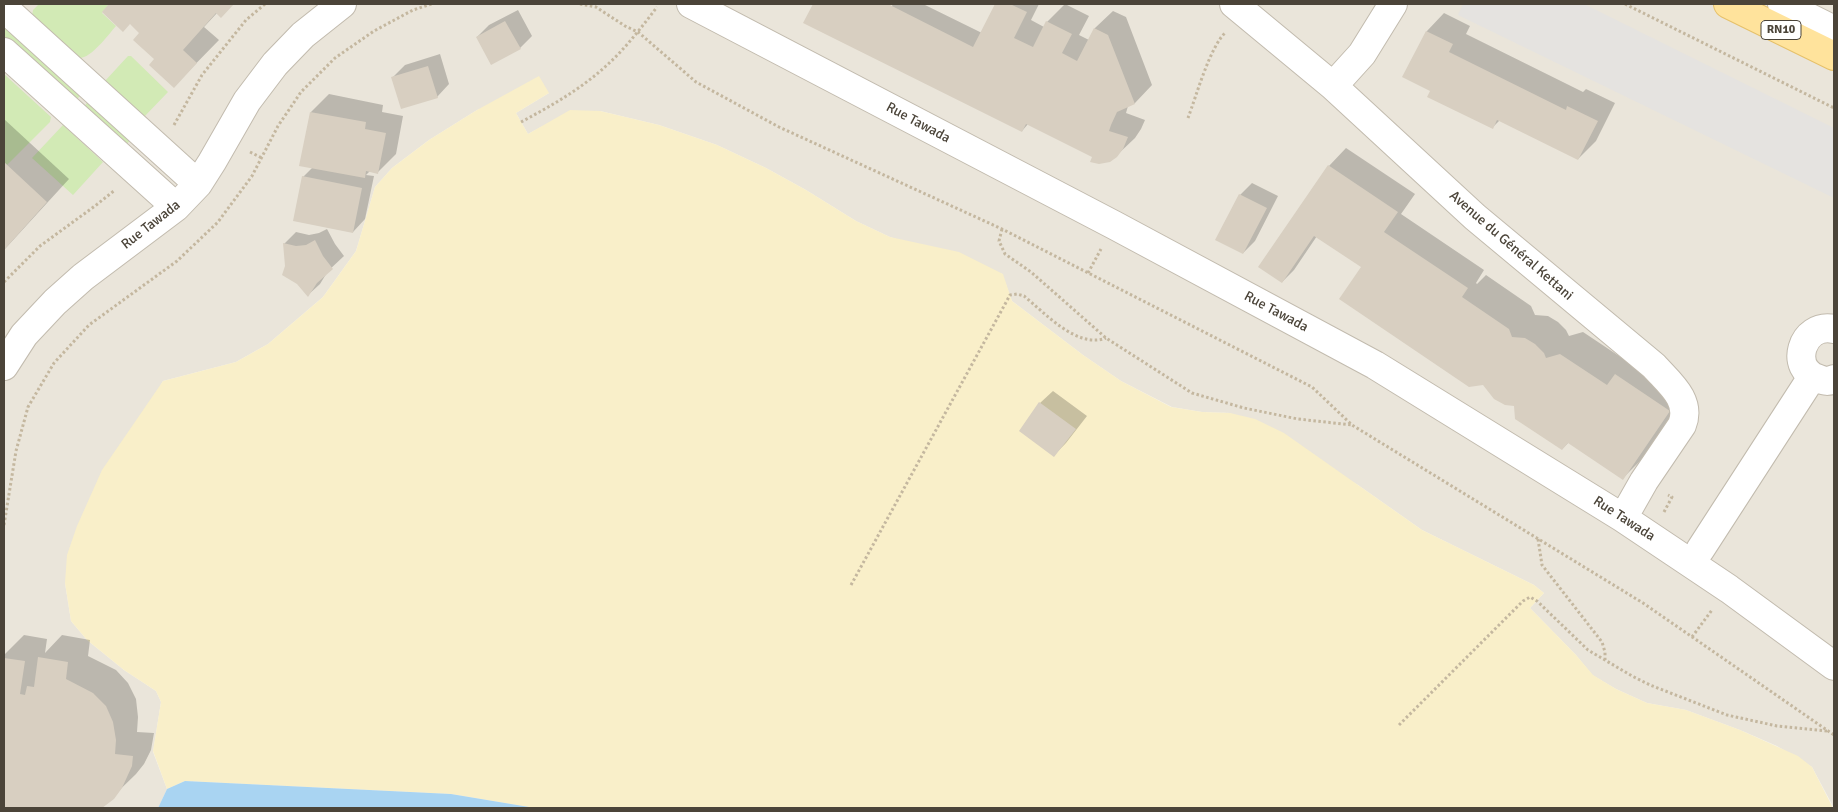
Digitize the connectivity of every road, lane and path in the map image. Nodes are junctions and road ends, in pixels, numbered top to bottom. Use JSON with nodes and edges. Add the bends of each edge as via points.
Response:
{"nodes":[{"id":1,"x":342,"y":4,"type":"edge"},
{"id":2,"x":432,"y":4,"type":"edge"},
{"id":3,"x":580,"y":4,"type":"edge"},
{"id":4,"x":691,"y":4,"type":"edge"},
{"id":5,"x":1393,"y":4,"type":"edge"},
{"id":6,"x":1625,"y":4,"type":"edge"},
{"id":7,"x":1728,"y":4,"type":"edge"},
{"id":8,"x":1782,"y":4,"type":"edge"},
{"id":9,"x":1817,"y":4,"type":"edge"},
{"id":10,"x":657,"y":7,"type":"dead end"},
{"id":11,"x":1239,"y":7,"type":"edge"},
{"id":12,"x":4,"y":8,"type":"edge"},
{"id":13,"x":1834,"y":12,"type":"edge"},
{"id":14,"x":1834,"y":30,"type":"edge"},
{"id":15,"x":638,"y":32,"type":"junction"},
{"id":16,"x":4,"y":52,"type":"edge"},
{"id":17,"x":1834,"y":56,"type":"edge"},
{"id":18,"x":1333,"y":86,"type":"junction"},
{"id":19,"x":1834,"y":108,"type":"edge"},
{"id":20,"x":1188,"y":118,"type":"dead end"},
{"id":21,"x":521,"y":122,"type":"dead end"},
{"id":22,"x":198,"y":184,"type":"junction"},
{"id":23,"x":176,"y":207,"type":"junction"},
{"id":24,"x":1002,"y":229,"type":"junction"},
{"id":25,"x":1105,"y":242,"type":"dead end"},
{"id":26,"x":1088,"y":273,"type":"junction"},
{"id":27,"x":1834,"y":329,"type":"edge"},
{"id":28,"x":1106,"y":338,"type":"junction"},
{"id":29,"x":4,"y":366,"type":"edge"},
{"id":30,"x":1823,"y":378,"type":"edge"},
{"id":31,"x":1352,"y":425,"type":"junction"},
{"id":32,"x":1623,"y":518,"type":"junction"},
{"id":33,"x":4,"y":525,"type":"edge"},
{"id":34,"x":1538,"y":538,"type":"junction"},
{"id":35,"x":1700,"y":550,"type":"dead end"},
{"id":36,"x":851,"y":585,"type":"dead end"},
{"id":37,"x":1715,"y":607,"type":"dead end"},
{"id":38,"x":1692,"y":637,"type":"junction"},
{"id":39,"x":1605,"y":660,"type":"junction"},
{"id":40,"x":1834,"y":666,"type":"edge"},
{"id":41,"x":1400,"y":725,"type":"dead end"},
{"id":42,"x":1828,"y":731,"type":"junction"},
{"id":43,"x":1834,"y":735,"type":"edge"}],
"edges":[{"from":1,"to":22,"type":"street","name":"Rue Tawada","via":[[303,35],[275,64],[247,101]]},
{"from":2,"to":33,"type":"path","via":[[413,10],[374,31],[335,58],[301,92],[278,126],[252,176],[218,222],[177,261],[89,324],[54,363],[28,406],[16,451]]},
{"from":3,"to":15,"type":"path","via":[[596,7]]},
{"from":4,"to":32,"type":"street","name":"Rue Tawada","via":[[1375,365]]},
{"from":5,"to":18,"type":"street","via":[[1362,54]]},
{"from":6,"to":19,"type":"path"},
{"from":7,"to":17,"type":"main road","number":"RN10"},
{"from":8,"to":14,"type":"street"},
{"from":9,"to":13,"type":"street"},
{"from":10,"to":15,"type":"path"},
{"from":11,"to":18,"type":"street","name":"Avenue du Général Kettani"},
{"from":11,"to":20,"type":"path","via":[[1220,38]]},
{"from":12,"to":22,"type":"street"},
{"from":15,"to":21,"type":"path","via":[[606,67],[558,103]]},
{"from":15,"to":24,"type":"path","via":[[696,82],[779,127]]},
{"from":16,"to":23,"type":"street"},
{"from":18,"to":32,"type":"street","name":"Avenue du Général Kettani","via":[[1475,217],[1654,366],[1679,394],[1686,416],[1682,425]]},
{"from":22,"to":23,"type":"street","name":"Rue Tawada"},
{"from":23,"to":29,"type":"street","name":"Rue Tawada","via":[[55,302],[24,335]]},
{"from":24,"to":26,"type":"path"},
{"from":24,"to":28,"type":"path","via":[[999,241],[1005,254],[1031,272]]},
{"from":25,"to":26,"type":"path"},
{"from":26,"to":31,"type":"path","via":[[1312,387]]},
{"from":27,"to":30,"type":"street","via":[[1826,327],[1810,333],[1802,347],[1802,364]]},
{"from":28,"to":31,"type":"path","via":[[1192,393],[1298,420]]},
{"from":28,"to":36,"type":"path","via":[[1084,340],[1024,296],[1010,295]]},
{"from":30,"to":35,"type":"street"},
{"from":31,"to":34,"type":"path"},
{"from":32,"to":40,"type":"street","name":"Rue Tawada"},
{"from":34,"to":38,"type":"path"},
{"from":34,"to":39,"type":"path","via":[[1542,565],[1602,642]]},
{"from":37,"to":38,"type":"path"},
{"from":38,"to":42,"type":"path"},
{"from":39,"to":41,"type":"path","via":[[1588,650],[1537,600],[1530,597]]},
{"from":39,"to":42,"type":"path","via":[[1650,685],[1727,715],[1777,726]]},
{"from":42,"to":43,"type":"path"}]}
